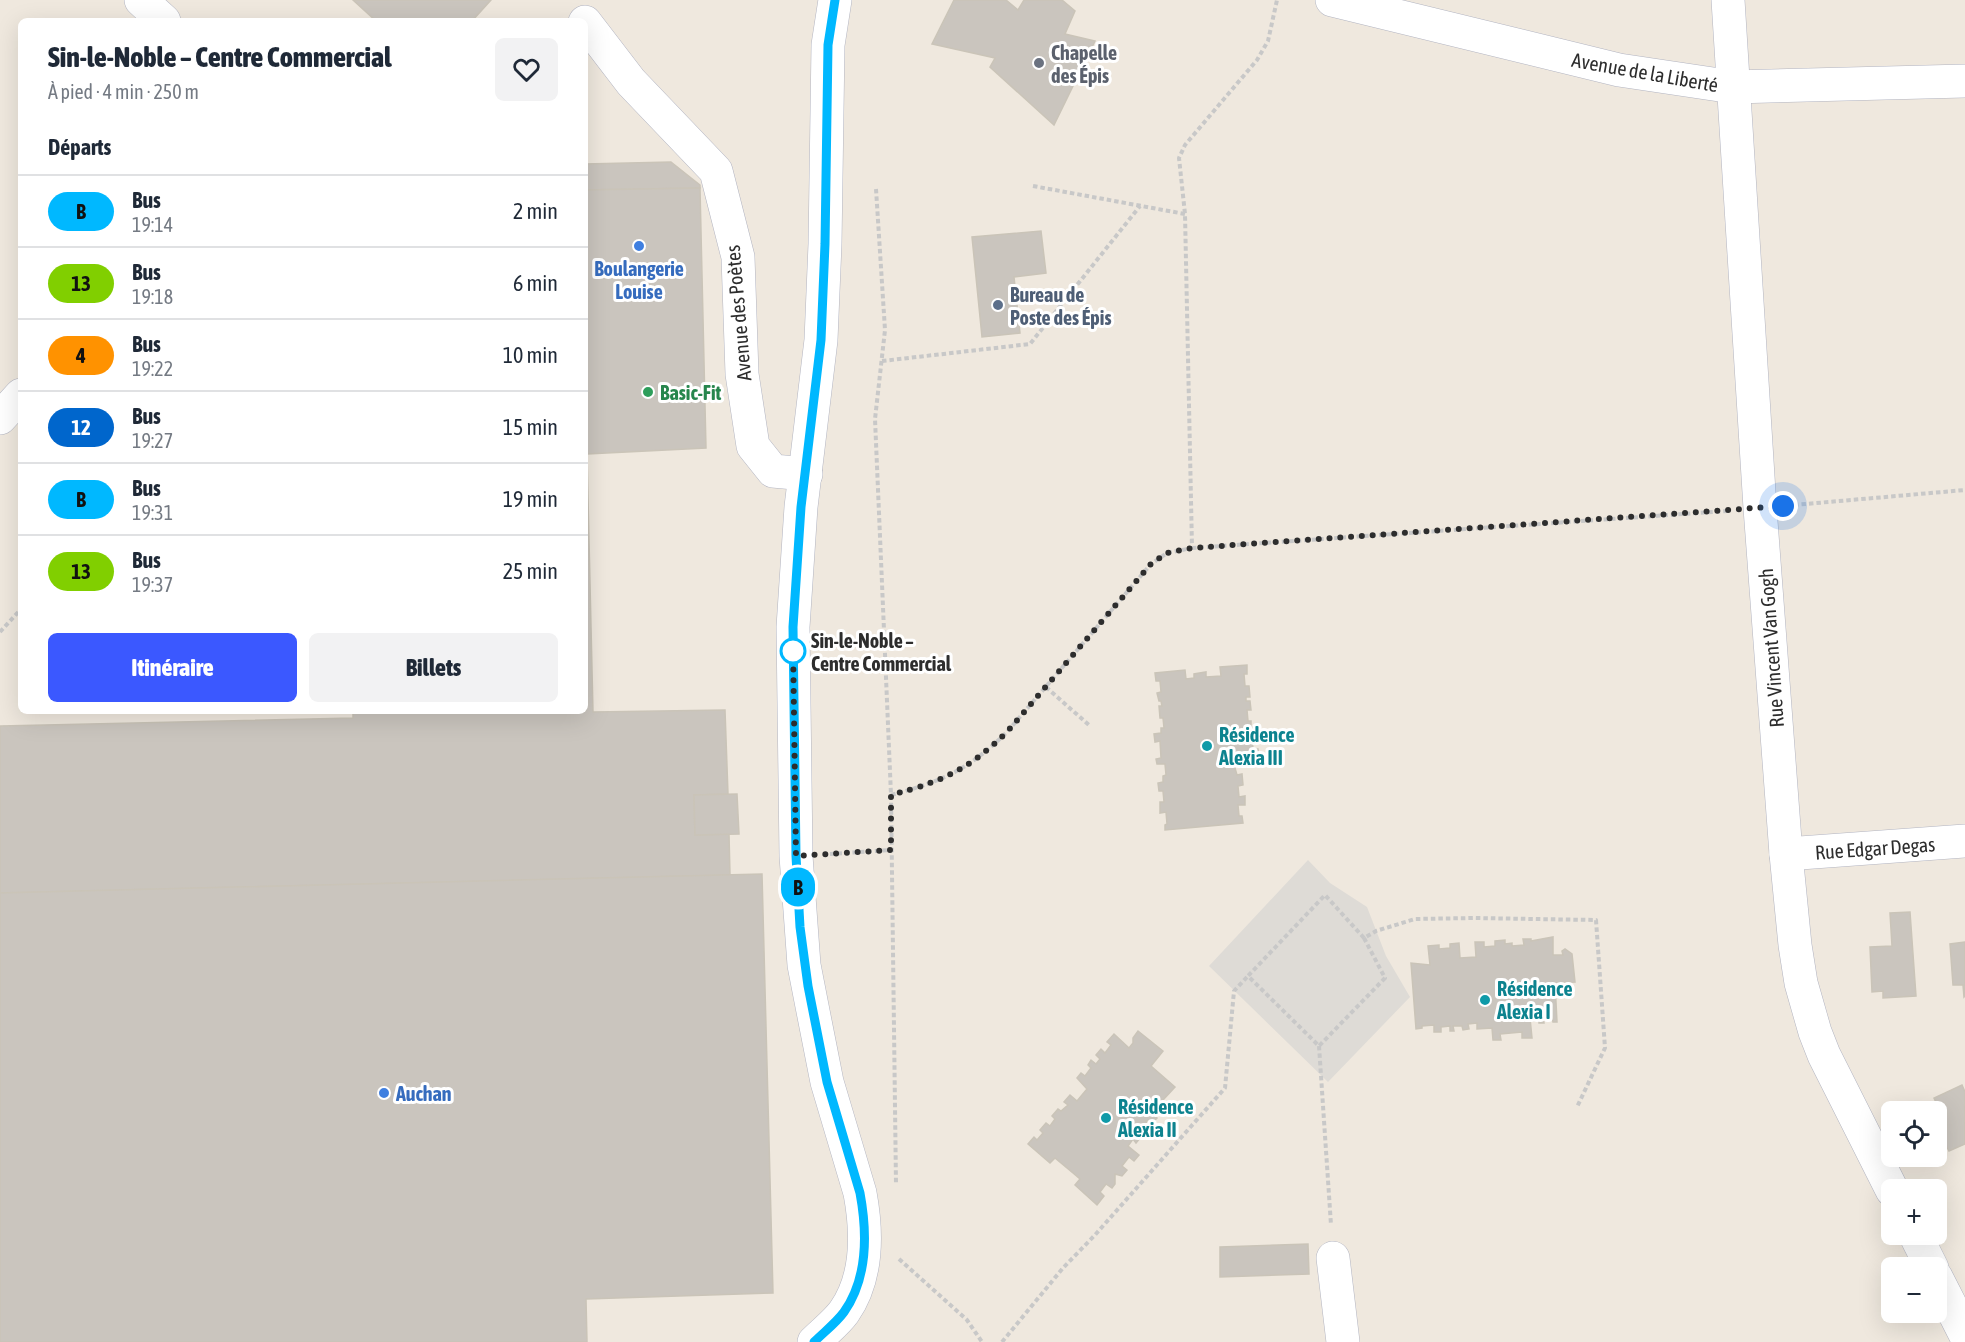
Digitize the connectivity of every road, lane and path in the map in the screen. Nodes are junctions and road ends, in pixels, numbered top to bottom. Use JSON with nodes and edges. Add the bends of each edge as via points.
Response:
{"nodes":[{"id":1,"x":141,"y":0,"type":"edge"},
{"id":2,"x":569,"y":0,"type":"edge"},
{"id":3,"x":835,"y":0,"type":"edge"},
{"id":4,"x":1277,"y":0,"type":"edge"},
{"id":5,"x":1332,"y":0,"type":"edge"},
{"id":6,"x":1728,"y":0,"type":"edge"},
{"id":7,"x":161,"y":18,"type":"edge"},
{"id":8,"x":582,"y":18,"type":"edge"},
{"id":9,"x":588,"y":26,"type":"edge"},
{"id":10,"x":1965,"y":81,"type":"edge"},
{"id":11,"x":1733,"y":87,"type":"junction"},
{"id":12,"x":1033,"y":186,"type":"dead end"},
{"id":13,"x":876,"y":189,"type":"dead end"},
{"id":14,"x":1140,"y":206,"type":"junction"},
{"id":15,"x":1185,"y":214,"type":"junction"},
{"id":16,"x":882,"y":361,"type":"junction"},
{"id":17,"x":18,"y":398,"type":"edge"},
{"id":18,"x":0,"y":418,"type":"edge"},
{"id":19,"x":806,"y":474,"type":"junction"},
{"id":20,"x":1965,"y":490,"type":"edge"},
{"id":21,"x":1760,"y":508,"type":"junction"},
{"id":22,"x":1192,"y":548,"type":"junction"},
{"id":23,"x":18,"y":612,"type":"edge"},
{"id":24,"x":0,"y":632,"type":"edge"},
{"id":25,"x":1046,"y":687,"type":"junction"},
{"id":26,"x":1090,"y":726,"type":"dead end"},
{"id":27,"x":891,"y":795,"type":"junction"},
{"id":28,"x":1965,"y":842,"type":"edge"},
{"id":29,"x":891,"y":850,"type":"junction"},
{"id":30,"x":1785,"y":854,"type":"junction"},
{"id":31,"x":796,"y":856,"type":"junction"},
{"id":32,"x":1364,"y":938,"type":"junction"},
{"id":33,"x":1248,"y":976,"type":"junction"},
{"id":34,"x":1319,"y":1046,"type":"junction"},
{"id":35,"x":1577,"y":1107,"type":"dead end"},
{"id":36,"x":1886,"y":1179,"type":"edge"},
{"id":37,"x":896,"y":1185,"type":"dead end"},
{"id":38,"x":864,"y":1229,"type":"junction"},
{"id":39,"x":1334,"y":1258,"type":"joint"},
{"id":40,"x":1947,"y":1299,"type":"edge"},
{"id":41,"x":1965,"y":1334,"type":"edge"},
{"id":42,"x":814,"y":1342,"type":"edge"},
{"id":43,"x":982,"y":1342,"type":"edge"},
{"id":44,"x":1002,"y":1342,"type":"edge"},
{"id":45,"x":1343,"y":1342,"type":"edge"}],
"edges":[{"from":1,"to":7,"type":"street"},
{"from":2,"to":8,"type":"street","name":"Avenue des Poètes"},
{"from":3,"to":19,"type":"street","via":[[828,45],[821,340]]},
{"from":4,"to":15,"type":"path","via":[[1268,41],[1257,60],[1185,145],[1179,158]]},
{"from":5,"to":11,"type":"street","name":"Avenue de la Liberté","via":[[1619,70]]},
{"from":6,"to":11,"type":"street"},
{"from":9,"to":19,"type":"street","name":"Avenue des Poètes","via":[[630,82],[716,171],[738,257],[742,374],[753,446],[773,471]]},
{"from":10,"to":11,"type":"street","name":"Avenue de la Liberté"},
{"from":11,"to":21,"type":"street","name":"Rue Vincent Van Gogh"},
{"from":12,"to":14,"type":"path"},
{"from":13,"to":16,"type":"path","via":[[884,293]]},
{"from":14,"to":15,"type":"path"},
{"from":14,"to":16,"type":"path","via":[[1029,344]]},
{"from":15,"to":22,"type":"path"},
{"from":16,"to":27,"type":"path","via":[[875,442]]},
{"from":17,"to":18,"type":"street"},
{"from":19,"to":31,"type":"street","via":[[793,627]]},
{"from":20,"to":21,"type":"path"},
{"from":21,"to":22,"type":"path"},
{"from":21,"to":30,"type":"street","name":"Rue Vincent Van Gogh"},
{"from":22,"to":25,"type":"path","via":[[1167,553],[1151,564]]},
{"from":23,"to":24,"type":"path"},
{"from":25,"to":26,"type":"path"},
{"from":25,"to":27,"type":"path","via":[[984,754],[958,772]]},
{"from":27,"to":29,"type":"path"},
{"from":28,"to":30,"type":"street","name":"Rue Edgar Degas"},
{"from":29,"to":31,"type":"path"},
{"from":29,"to":37,"type":"path"},
{"from":30,"to":36,"type":"street","name":"Rue Vincent Van Gogh","via":[[1801,983],[1815,1032]]},
{"from":31,"to":38,"type":"street","via":[[804,965],[827,1082],[860,1193]]},
{"from":32,"to":33,"type":"path","via":[[1325,895]]},
{"from":32,"to":34,"type":"path","via":[[1385,978]]},
{"from":32,"to":35,"type":"path","via":[[1376,930],[1415,919],[1596,920],[1605,1048]]},
{"from":33,"to":34,"type":"path"},
{"from":33,"to":44,"type":"path","via":[[1234,991],[1226,1088],[1063,1268]]},
{"from":34,"to":39,"type":"path"},
{"from":38,"to":42,"type":"street","via":[[861,1276],[856,1290],[844,1312]]},
{"from":38,"to":43,"type":"path","via":[[967,1320]]},
{"from":39,"to":45,"type":"street"},
{"from":40,"to":41,"type":"street"}]}
